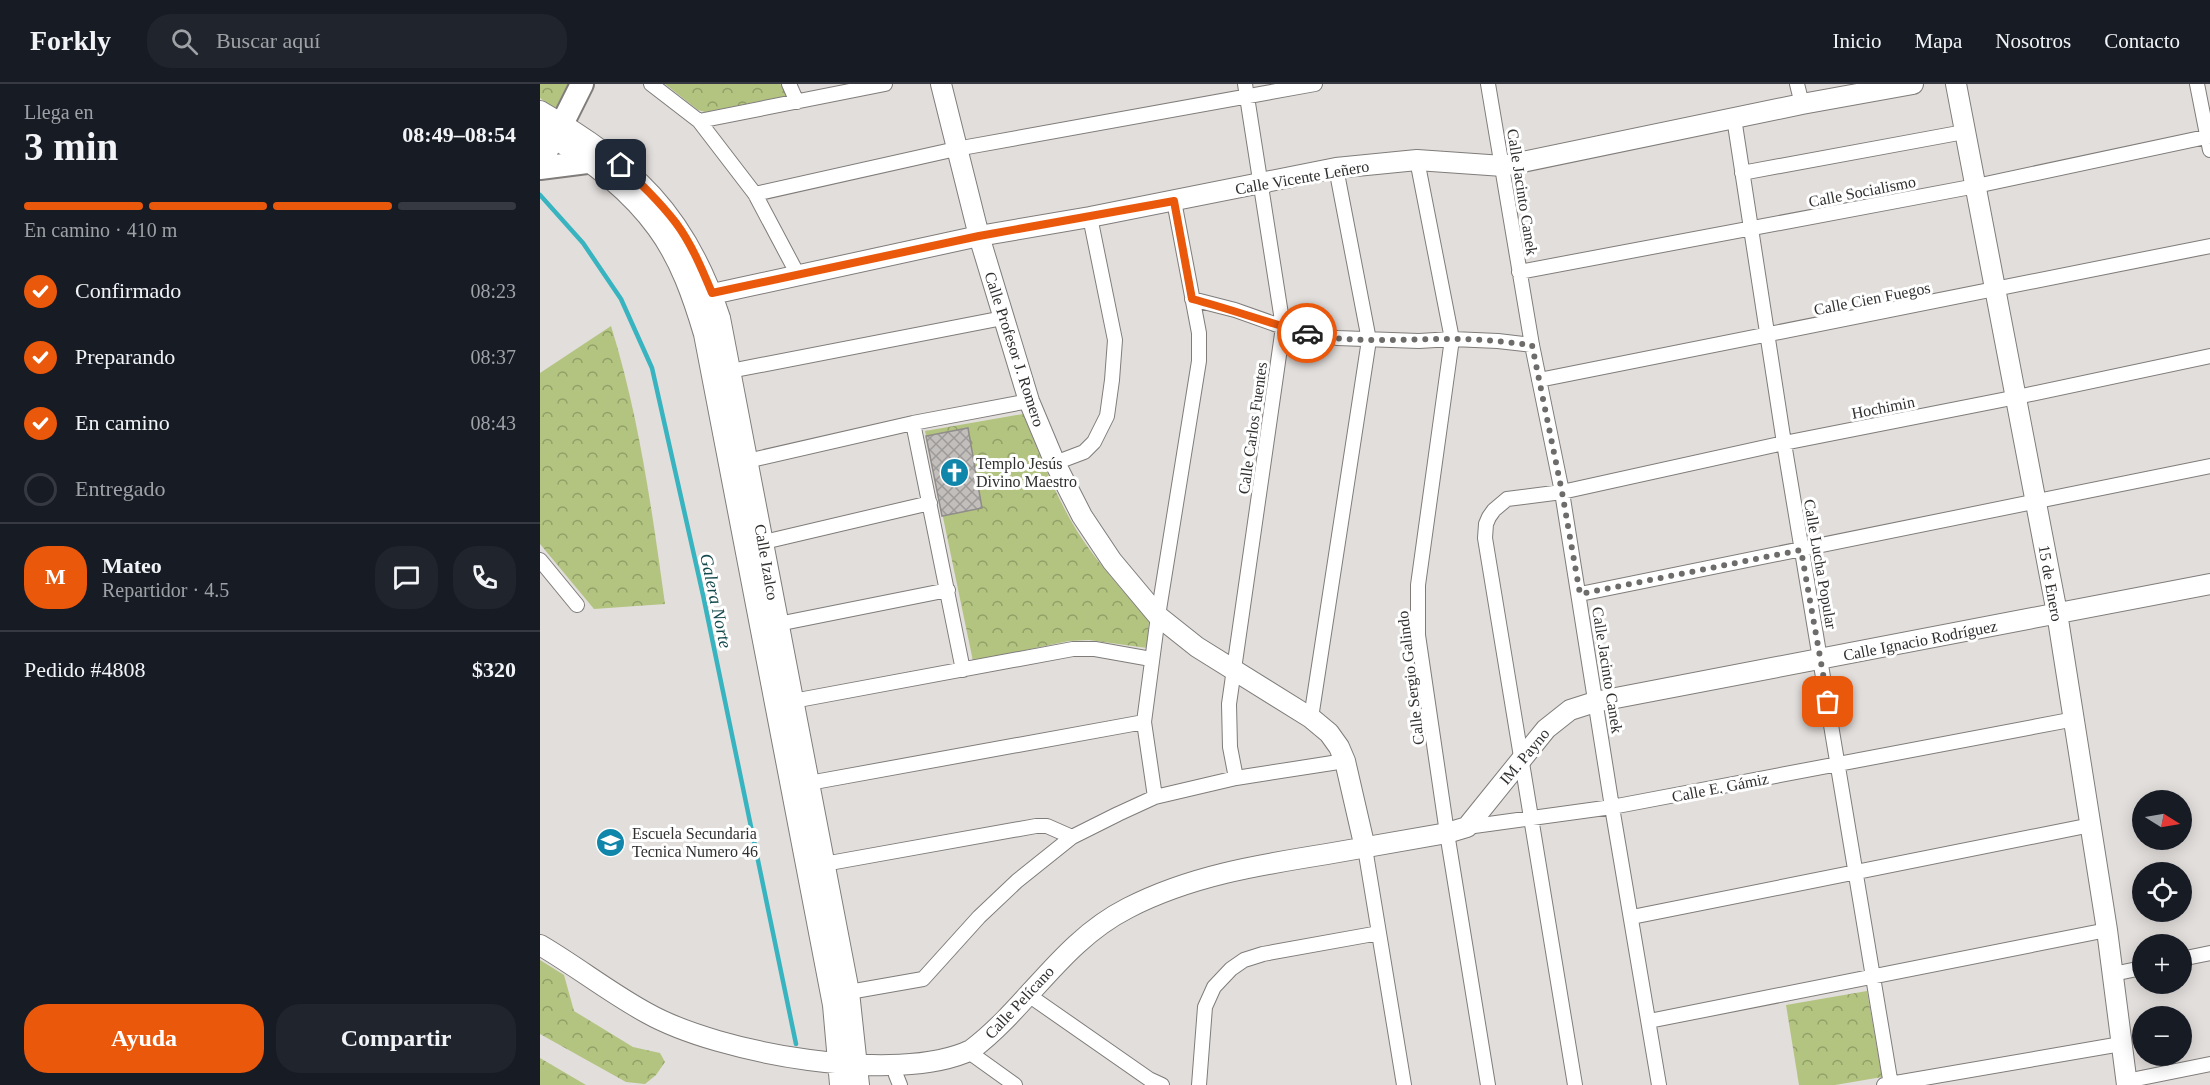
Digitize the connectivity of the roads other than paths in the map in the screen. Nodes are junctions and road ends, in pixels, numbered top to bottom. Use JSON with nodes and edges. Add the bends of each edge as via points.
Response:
{"nodes":[{"id":1,"x":582,"y":84,"type":"edge"},
{"id":2,"x":651,"y":84,"type":"edge"},
{"id":3,"x":789,"y":84,"type":"edge"},
{"id":4,"x":885,"y":84,"type":"edge"},
{"id":5,"x":941,"y":84,"type":"edge"},
{"id":6,"x":1315,"y":84,"type":"edge"},
{"id":7,"x":1488,"y":84,"type":"edge"},
{"id":8,"x":1797,"y":84,"type":"edge"},
{"id":9,"x":1913,"y":84,"type":"edge"},
{"id":10,"x":1956,"y":84,"type":"edge"},
{"id":11,"x":2197,"y":84,"type":"edge"},
{"id":12,"x":1246,"y":90,"type":"edge"},
{"id":13,"x":797,"y":102,"type":"junction"},
{"id":14,"x":1802,"y":104,"type":"junction"},
{"id":15,"x":540,"y":111,"type":"edge"},
{"id":16,"x":1734,"y":118,"type":"junction"},
{"id":17,"x":699,"y":121,"type":"junction"},
{"id":18,"x":552,"y":131,"type":"edge"},
{"id":19,"x":1964,"y":132,"type":"junction"},
{"id":20,"x":2209,"y":141,"type":"edge"},
{"id":21,"x":956,"y":149,"type":"junction"},
{"id":22,"x":1417,"y":160,"type":"junction"},
{"id":23,"x":540,"y":162,"type":"edge"},
{"id":24,"x":588,"y":162,"type":"junction"},
{"id":25,"x":1503,"y":166,"type":"junction"},
{"id":26,"x":540,"y":168,"type":"edge"},
{"id":27,"x":1336,"y":168,"type":"junction"},
{"id":28,"x":1742,"y":173,"type":"junction"},
{"id":29,"x":1261,"y":182,"type":"junction"},
{"id":30,"x":1976,"y":186,"type":"junction"},
{"id":31,"x":755,"y":194,"type":"junction"},
{"id":32,"x":1174,"y":201,"type":"junction"},
{"id":33,"x":1090,"y":217,"type":"junction"},
{"id":34,"x":1751,"y":228,"type":"junction"},
{"id":35,"x":979,"y":236,"type":"junction"},
{"id":36,"x":2210,"y":246,"type":"edge"},
{"id":37,"x":1519,"y":272,"type":"junction"},
{"id":38,"x":798,"y":275,"type":"junction"},
{"id":39,"x":1996,"y":290,"type":"junction"},
{"id":40,"x":703,"y":295,"type":"junction"},
{"id":41,"x":1192,"y":299,"type":"junction"},
{"id":42,"x":1003,"y":318,"type":"junction"},
{"id":43,"x":1283,"y":327,"type":"junction"},
{"id":44,"x":1767,"y":336,"type":"junction"},
{"id":45,"x":1452,"y":339,"type":"junction"},
{"id":46,"x":1369,"y":340,"type":"junction"},
{"id":47,"x":1532,"y":345,"type":"junction"},
{"id":48,"x":2210,"y":356,"type":"edge"},
{"id":49,"x":730,"y":371,"type":"junction"},
{"id":50,"x":1539,"y":380,"type":"junction"},
{"id":51,"x":2017,"y":397,"type":"junction"},
{"id":52,"x":1029,"y":401,"type":"junction"},
{"id":53,"x":913,"y":423,"type":"junction"},
{"id":54,"x":1784,"y":443,"type":"junction"},
{"id":55,"x":747,"y":461,"type":"junction"},
{"id":56,"x":1055,"y":463,"type":"junction"},
{"id":57,"x":2210,"y":466,"type":"edge"},
{"id":58,"x":1562,"y":492,"type":"junction"},
{"id":59,"x":930,"y":503,"type":"junction"},
{"id":60,"x":2037,"y":503,"type":"junction"},
{"id":61,"x":764,"y":542,"type":"junction"},
{"id":62,"x":1801,"y":550,"type":"junction"},
{"id":63,"x":540,"y":560,"type":"edge"},
{"id":64,"x":545,"y":576,"type":"edge"},
{"id":65,"x":2210,"y":584,"type":"edge"},
{"id":66,"x":948,"y":590,"type":"junction"},
{"id":67,"x":1580,"y":594,"type":"junction"},
{"id":68,"x":577,"y":605,"type":"dead end"},
{"id":69,"x":2057,"y":613,"type":"junction"},
{"id":70,"x":1158,"y":616,"type":"junction"},
{"id":71,"x":778,"y":624,"type":"junction"},
{"id":72,"x":1151,"y":659,"type":"junction"},
{"id":73,"x":1821,"y":660,"type":"junction"},
{"id":74,"x":963,"y":670,"type":"junction"},
{"id":75,"x":1234,"y":671,"type":"junction"},
{"id":76,"x":793,"y":701,"type":"junction"},
{"id":77,"x":1595,"y":702,"type":"junction"},
{"id":78,"x":1311,"y":718,"type":"junction"},
{"id":79,"x":2074,"y":720,"type":"junction"},
{"id":80,"x":1144,"y":722,"type":"junction"},
{"id":81,"x":1522,"y":756,"type":"junction"},
{"id":82,"x":1345,"y":761,"type":"junction"},
{"id":83,"x":1838,"y":764,"type":"junction"},
{"id":84,"x":1236,"y":778,"type":"junction"},
{"id":85,"x":809,"y":783,"type":"junction"},
{"id":86,"x":1155,"y":797,"type":"junction"},
{"id":87,"x":1612,"y":807,"type":"junction"},
{"id":88,"x":1533,"y":819,"type":"junction"},
{"id":89,"x":2091,"y":825,"type":"junction"},
{"id":90,"x":1467,"y":827,"type":"junction"},
{"id":91,"x":1447,"y":833,"type":"junction"},
{"id":92,"x":1072,"y":837,"type":"junction"},
{"id":93,"x":1365,"y":848,"type":"junction"},
{"id":94,"x":824,"y":864,"type":"junction"},
{"id":95,"x":1854,"y":872,"type":"junction"},
{"id":96,"x":1632,"y":917,"type":"junction"},
{"id":97,"x":2107,"y":930,"type":"junction"},
{"id":98,"x":1379,"y":933,"type":"junction"},
{"id":99,"x":540,"y":945,"type":"edge"},
{"id":100,"x":2210,"y":953,"type":"edge"},
{"id":101,"x":2192,"y":957,"type":"edge"},
{"id":102,"x":2132,"y":970,"type":"edge"},
{"id":103,"x":2113,"y":974,"type":"junction"},
{"id":104,"x":1873,"y":978,"type":"junction"},
{"id":105,"x":849,"y":992,"type":"junction"},
{"id":106,"x":1027,"y":994,"type":"junction"},
{"id":107,"x":1649,"y":1021,"type":"junction"},
{"id":108,"x":2121,"y":1044,"type":"junction"},
{"id":109,"x":969,"y":1052,"type":"junction"},
{"id":110,"x":2210,"y":1064,"type":"edge"},
{"id":111,"x":849,"y":1080,"type":"edge"},
{"id":112,"x":898,"y":1080,"type":"edge"},
{"id":113,"x":2127,"y":1083,"type":"edge"},
{"id":114,"x":1015,"y":1085,"type":"edge"},
{"id":115,"x":1162,"y":1085,"type":"edge"},
{"id":116,"x":1199,"y":1085,"type":"edge"},
{"id":117,"x":1404,"y":1085,"type":"edge"},
{"id":118,"x":1488,"y":1085,"type":"edge"},
{"id":119,"x":1575,"y":1085,"type":"edge"},
{"id":120,"x":1659,"y":1085,"type":"edge"},
{"id":121,"x":1888,"y":1085,"type":"edge"}],
"edges":[{"from":1,"to":18,"type":"main road"},
{"from":2,"to":17,"type":"street"},
{"from":3,"to":13,"type":"street"},
{"from":4,"to":13,"type":"street"},
{"from":5,"to":21,"type":"main road","name":"Calle Profesor J. Romero"},
{"from":6,"to":12,"type":"street"},
{"from":7,"to":25,"type":"street","name":"Calle Jacinto Canek"},
{"from":8,"to":14,"type":"street"},
{"from":9,"to":14,"type":"main road","name":"Calle Vicente Leñero"},
{"from":10,"to":19,"type":"main road","name":"15 de Enero"},
{"from":11,"to":20,"type":"street"},
{"from":12,"to":21,"type":"street"},
{"from":12,"to":29,"type":"street","name":"Calle Carlos Fuentes"},
{"from":13,"to":17,"type":"street"},
{"from":14,"to":16,"type":"main road","name":"Calle Vicente Leñero"},
{"from":15,"to":18,"type":"main road","name":"Calle Izalco"},
{"from":16,"to":25,"type":"main road","name":"Calle Vicente Leñero"},
{"from":16,"to":28,"type":"street","name":"Calle Lucha Popular"},
{"from":17,"to":31,"type":"street"},
{"from":18,"to":23,"type":"main road"},
{"from":18,"to":24,"type":"main road","name":"Calle Izalco"},
{"from":18,"to":40,"type":"main road","name":"Calle Izalco","via":[[621,165],[649,191],[677,224],[698,260]]},
{"from":19,"to":28,"type":"street"},
{"from":19,"to":30,"type":"main road","name":"15 de Enero"},
{"from":20,"to":30,"type":"street","name":"Calle Socialismo"},
{"from":21,"to":31,"type":"street"},
{"from":21,"to":35,"type":"main road","name":"Calle Profesor J. Romero"},
{"from":22,"to":25,"type":"main road","name":"Calle Vicente Leñero"},
{"from":22,"to":27,"type":"main road","name":"Calle Vicente Leñero"},
{"from":22,"to":45,"type":"street","name":"Calle Sergio Galindo"},
{"from":24,"to":26,"type":"main road"},
{"from":24,"to":40,"type":"main road","name":"Calle Izalco","via":[[632,199],[658,228]]},
{"from":25,"to":37,"type":"street","name":"Calle Jacinto Canek"},
{"from":27,"to":29,"type":"main road","name":"Calle Vicente Leñero"},
{"from":27,"to":46,"type":"street"},
{"from":28,"to":34,"type":"street","name":"Calle Lucha Popular"},
{"from":29,"to":32,"type":"main road","name":"Calle Vicente Leñero"},
{"from":29,"to":43,"type":"street","name":"Calle Carlos Fuentes"},
{"from":30,"to":34,"type":"street","name":"Calle Socialismo"},
{"from":30,"to":39,"type":"main road","name":"15 de Enero"},
{"from":31,"to":38,"type":"street"},
{"from":32,"to":33,"type":"main road","name":"Calle Vicente Leñero"},
{"from":32,"to":41,"type":"street"},
{"from":33,"to":35,"type":"main road","name":"Calle Vicente Leñero"},
{"from":33,"to":56,"type":"street","via":[[1115,340],[1107,416],[1100,433],[1084,452]]},
{"from":34,"to":37,"type":"street","name":"Calle Socialismo"},
{"from":34,"to":44,"type":"street","name":"Calle Lucha Popular"},
{"from":35,"to":38,"type":"main road","name":"Calle Vicente Leñero"},
{"from":35,"to":42,"type":"main road","name":"Calle Profesor J. Romero"},
{"from":36,"to":39,"type":"street","name":"Calle Cien Fuegos"},
{"from":37,"to":47,"type":"street","name":"Calle Jacinto Canek"},
{"from":38,"to":40,"type":"main road","name":"Calle Vicente Leñero"},
{"from":39,"to":44,"type":"street","name":"Calle Cien Fuegos"},
{"from":39,"to":51,"type":"main road","name":"15 de Enero"},
{"from":40,"to":49,"type":"main road","name":"Calle Izalco","via":[[720,318]]},
{"from":40,"to":111,"type":"main road","name":"Calle Izalco","via":[[704,334]]},
{"from":41,"to":43,"type":"street","via":[[1235,309]]},
{"from":41,"to":70,"type":"street","via":[[1200,361]]},
{"from":42,"to":49,"type":"street"},
{"from":42,"to":52,"type":"main road","name":"Calle Profesor J. Romero"},
{"from":43,"to":46,"type":"street","via":[[1329,337]]},
{"from":43,"to":75,"type":"street","name":"Calle Carlos Fuentes"},
{"from":44,"to":50,"type":"street","name":"Calle Cien Fuegos"},
{"from":44,"to":54,"type":"street","name":"Calle Lucha Popular"},
{"from":45,"to":46,"type":"street"},
{"from":45,"to":47,"type":"street"},
{"from":45,"to":91,"type":"street","name":"Calle Sergio Galindo","via":[[1417,609]]},
{"from":46,"to":78,"type":"street"},
{"from":47,"to":50,"type":"street","name":"Calle Jacinto Canek"},
{"from":48,"to":51,"type":"street","name":"Hochimin"},
{"from":49,"to":55,"type":"main road","name":"Calle Izalco"},
{"from":50,"to":58,"type":"street","name":"Calle Jacinto Canek"},
{"from":51,"to":54,"type":"street","name":"Hochimin"},
{"from":51,"to":60,"type":"main road","name":"15 de Enero"},
{"from":52,"to":53,"type":"street"},
{"from":52,"to":56,"type":"main road","name":"Calle Profesor J. Romero"},
{"from":53,"to":55,"type":"street"},
{"from":53,"to":59,"type":"street"},
{"from":54,"to":58,"type":"street","name":"Hochimin"},
{"from":54,"to":62,"type":"street","name":"Calle Lucha Popular"},
{"from":55,"to":61,"type":"main road","name":"Calle Izalco"},
{"from":56,"to":70,"type":"main road","name":"Calle Profesor J. Romero","via":[[1106,552]]},
{"from":57,"to":60,"type":"street"},
{"from":58,"to":67,"type":"street","name":"Calle Jacinto Canek"},
{"from":58,"to":81,"type":"street","name":"Hochimin","via":[[1507,500],[1494,510],[1486,524],[1485,538]]},
{"from":59,"to":61,"type":"street"},
{"from":59,"to":66,"type":"street"},
{"from":60,"to":62,"type":"street"},
{"from":60,"to":69,"type":"main road","name":"15 de Enero"},
{"from":61,"to":71,"type":"main road","name":"Calle Izalco"},
{"from":62,"to":67,"type":"street"},
{"from":62,"to":73,"type":"street","name":"Calle Lucha Popular"},
{"from":63,"to":64,"type":"street"},
{"from":64,"to":68,"type":"street"},
{"from":65,"to":69,"type":"main road","name":"Calle Ignacio Rodríguez"},
{"from":66,"to":71,"type":"street"},
{"from":66,"to":74,"type":"street"},
{"from":67,"to":77,"type":"street","name":"Calle Jacinto Canek"},
{"from":69,"to":73,"type":"main road","name":"Calle Ignacio Rodríguez"},
{"from":69,"to":79,"type":"main road","name":"15 de Enero"},
{"from":70,"to":72,"type":"street"},
{"from":70,"to":75,"type":"main road","name":"Calle Profesor J. Romero"},
{"from":71,"to":76,"type":"main road","name":"Calle Izalco"},
{"from":72,"to":74,"type":"street","via":[[1072,649]]},
{"from":72,"to":80,"type":"street"},
{"from":73,"to":77,"type":"main road","name":"Calle Ignacio Rodríguez"},
{"from":73,"to":83,"type":"street","name":"Calle Lucha Popular"},
{"from":74,"to":76,"type":"street"},
{"from":75,"to":78,"type":"main road","name":"Calle Profesor J. Romero"},
{"from":75,"to":84,"type":"street","name":"Calle Carlos Fuentes","via":[[1229,726]]},
{"from":76,"to":85,"type":"main road","name":"Calle Izalco"},
{"from":77,"to":81,"type":"main road","name":"IM. Payno","via":[[1558,718]]},
{"from":77,"to":87,"type":"street","name":"Calle Jacinto Canek"},
{"from":78,"to":82,"type":"main road","name":"Calle Profesor J. Romero","via":[[1329,733]]},
{"from":79,"to":83,"type":"street","name":"Calle E. Gámiz"},
{"from":79,"to":89,"type":"main road","name":"15 de Enero"},
{"from":80,"to":85,"type":"street"},
{"from":80,"to":86,"type":"street"},
{"from":81,"to":88,"type":"street"},
{"from":81,"to":90,"type":"main road","name":"IM. Payno"},
{"from":82,"to":84,"type":"street"},
{"from":82,"to":93,"type":"main road","name":"Calle Profesor J. Romero"},
{"from":83,"to":87,"type":"street","name":"Calle E. Gámiz"},
{"from":83,"to":95,"type":"street","name":"Calle Lucha Popular"},
{"from":84,"to":86,"type":"street"},
{"from":85,"to":94,"type":"main road","name":"Calle Izalco"},
{"from":86,"to":92,"type":"street"},
{"from":87,"to":88,"type":"street","name":"Calle E. Gámiz"},
{"from":87,"to":96,"type":"street","name":"Calle Jacinto Canek"},
{"from":88,"to":90,"type":"street","name":"Calle E. Gámiz"},
{"from":88,"to":119,"type":"street"},
{"from":89,"to":95,"type":"street"},
{"from":89,"to":97,"type":"main road","name":"15 de Enero"},
{"from":90,"to":91,"type":"main road","name":"Calle E. Gámiz"},
{"from":91,"to":93,"type":"main road","name":"Calle E. Gámiz"},
{"from":91,"to":118,"type":"street","name":"Calle Sergio Galindo"},
{"from":92,"to":94,"type":"street","via":[[1047,826],[1036,826]]},
{"from":92,"to":105,"type":"street","via":[[1001,895],[923,979]]},
{"from":93,"to":98,"type":"street"},
{"from":93,"to":106,"type":"main road","name":"Calle Pelícano","via":[[1264,864],[1178,885],[1126,909],[1090,932]]},
{"from":94,"to":105,"type":"main road","name":"Calle Izalco"},
{"from":95,"to":96,"type":"street"},
{"from":95,"to":104,"type":"street","name":"Calle Lucha Popular"},
{"from":96,"to":107,"type":"street","name":"Calle Jacinto Canek"},
{"from":97,"to":103,"type":"main road","name":"15 de Enero"},
{"from":97,"to":104,"type":"street"},
{"from":98,"to":116,"type":"street","via":[[1263,954],[1231,969],[1214,987],[1204,1007]]},
{"from":98,"to":117,"type":"street"},
{"from":99,"to":111,"type":"main road","name":"Calle Pelícano","via":[[647,1014],[751,1055]]},
{"from":100,"to":101,"type":"street"},
{"from":102,"to":103,"type":"street"},
{"from":103,"to":108,"type":"main road","name":"15 de Enero"},
{"from":104,"to":107,"type":"street"},
{"from":104,"to":121,"type":"street","name":"Calle Lucha Popular"},
{"from":105,"to":111,"type":"main road","name":"Calle Izalco"},
{"from":106,"to":109,"type":"main road","name":"Calle Pelícano","via":[[1000,1026]]},
{"from":106,"to":115,"type":"street"},
{"from":107,"to":120,"type":"street","name":"Calle Jacinto Canek"},
{"from":108,"to":113,"type":"main road","name":"15 de Enero"},
{"from":108,"to":121,"type":"street"},
{"from":109,"to":112,"type":"main road","name":"Calle Pelícano"},
{"from":109,"to":114,"type":"street"},
{"from":110,"to":113,"type":"street"},
{"from":111,"to":112,"type":"main road","name":"Calle Pelícano"}]}
